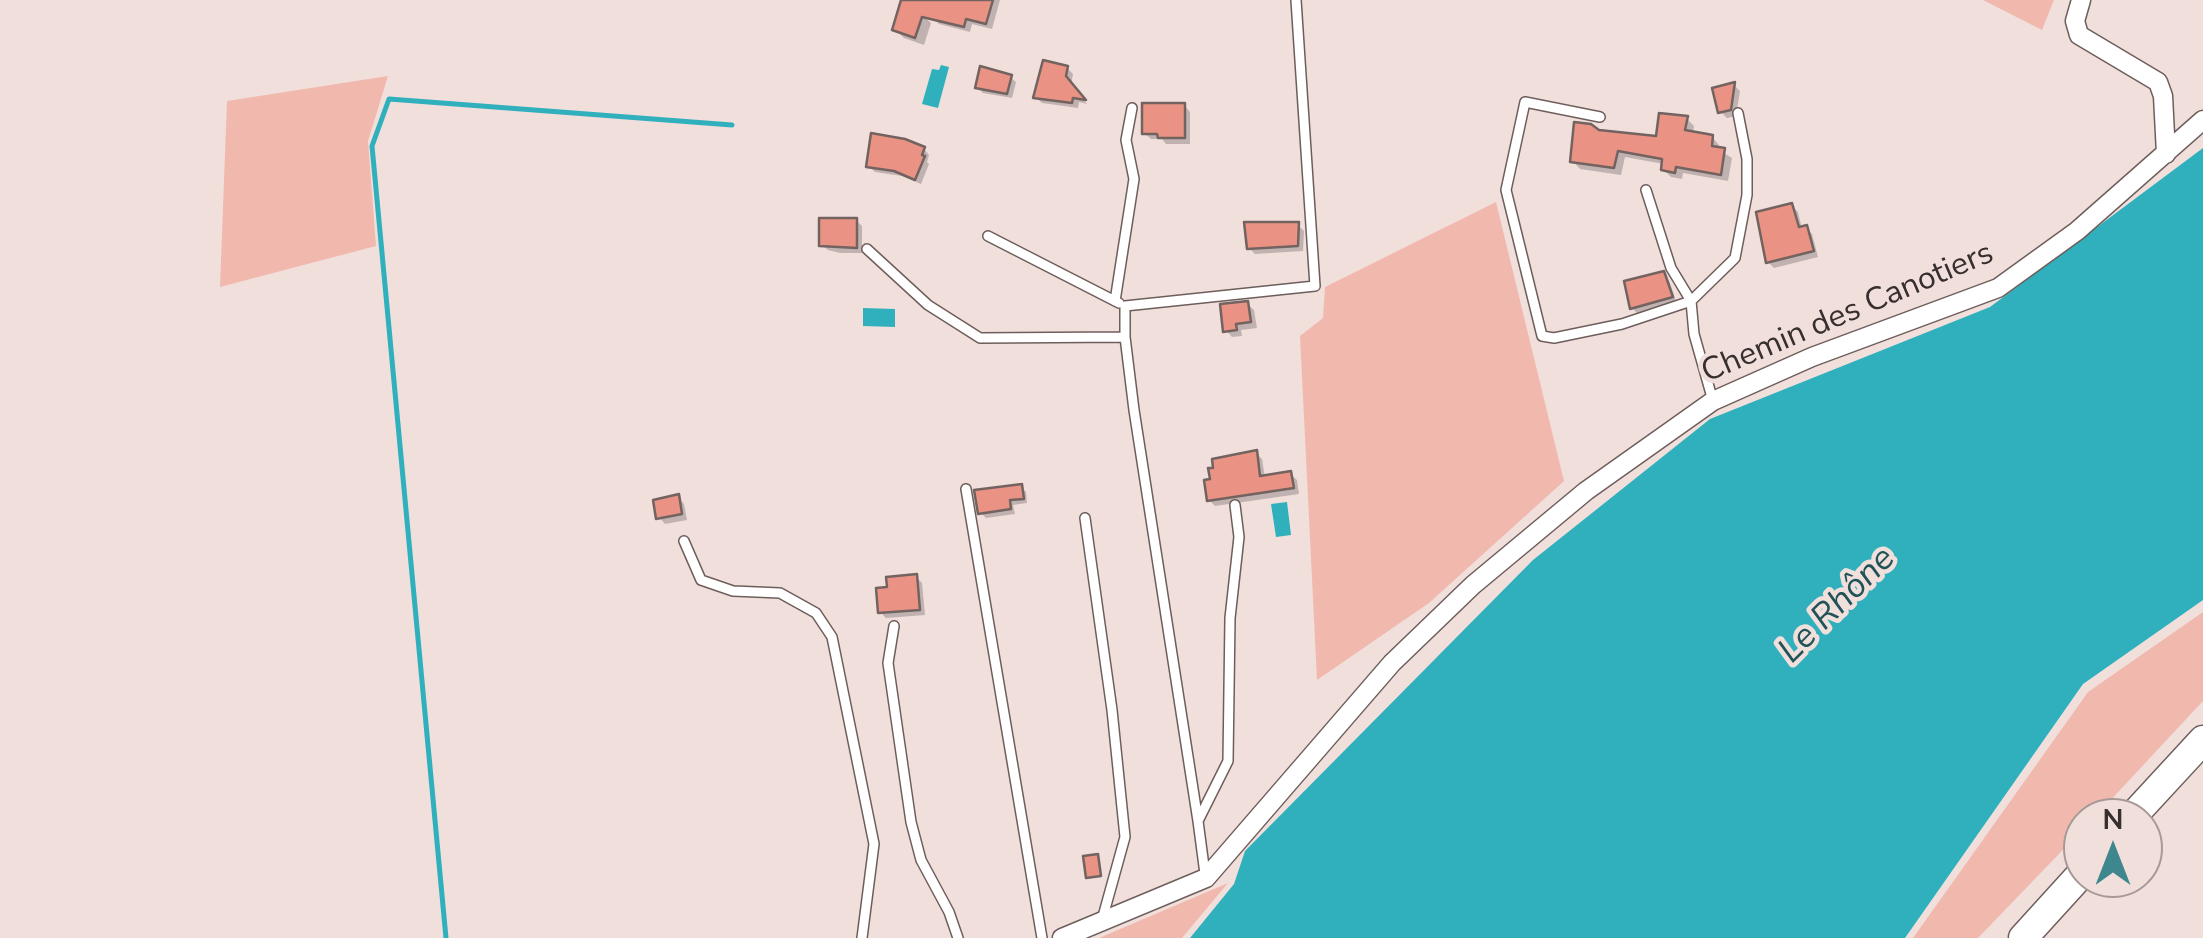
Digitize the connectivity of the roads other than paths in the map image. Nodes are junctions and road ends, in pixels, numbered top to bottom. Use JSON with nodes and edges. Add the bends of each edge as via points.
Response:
{"nodes":[{"id":1,"x":1296,"y":0,"type":"edge"},
{"id":2,"x":2081,"y":0,"type":"edge"},
{"id":3,"x":1132,"y":108,"type":"dead end"},
{"id":4,"x":1738,"y":113,"type":"dead end"},
{"id":5,"x":1600,"y":117,"type":"dead end"},
{"id":6,"x":2203,"y":120,"type":"edge"},
{"id":7,"x":2166,"y":154,"type":"junction"},
{"id":8,"x":1646,"y":190,"type":"dead end"},
{"id":9,"x":988,"y":236,"type":"dead end"},
{"id":10,"x":867,"y":249,"type":"dead end"},
{"id":11,"x":1691,"y":301,"type":"junction"},
{"id":12,"x":1120,"y":304,"type":"junction"},
{"id":13,"x":1125,"y":336,"type":"junction"},
{"id":14,"x":1714,"y":400,"type":"junction"},
{"id":15,"x":966,"y":489,"type":"dead end"},
{"id":16,"x":1236,"y":505,"type":"dead end"},
{"id":17,"x":1085,"y":518,"type":"dead end"},
{"id":18,"x":684,"y":541,"type":"dead end"},
{"id":19,"x":894,"y":626,"type":"dead end"},
{"id":20,"x":2203,"y":740,"type":"edge"},
{"id":21,"x":2150,"y":798,"type":"edge"},
{"id":22,"x":1198,"y":821,"type":"junction"},
{"id":23,"x":1206,"y":878,"type":"junction"},
{"id":24,"x":2063,"y":894,"type":"edge"},
{"id":25,"x":1101,"y":921,"type":"junction"},
{"id":26,"x":862,"y":938,"type":"edge"},
{"id":27,"x":958,"y":938,"type":"edge"},
{"id":28,"x":1042,"y":938,"type":"edge"},
{"id":29,"x":1062,"y":938,"type":"edge"},
{"id":30,"x":2023,"y":938,"type":"edge"}],
"edges":[{"from":1,"to":12,"type":"lane","via":[[1315,286]]},
{"from":2,"to":7,"type":"street","via":[[2079,36],[2158,82]]},
{"from":3,"to":12,"type":"lane","via":[[1126,140],[1134,179]]},
{"from":4,"to":11,"type":"lane","via":[[1747,195],[1735,258]]},
{"from":5,"to":11,"type":"lane","via":[[1524,102],[1506,190],[1542,336],[1622,324]]},
{"from":6,"to":7,"type":"street","name":"Chemin des Canotiers"},
{"from":7,"to":14,"type":"street","name":"Chemin des Canotiers","via":[[1998,288]]},
{"from":8,"to":11,"type":"lane","via":[[1671,268]]},
{"from":9,"to":12,"type":"lane"},
{"from":10,"to":13,"type":"lane","via":[[928,305],[980,338]]},
{"from":11,"to":14,"type":"lane"},
{"from":12,"to":13,"type":"lane"},
{"from":13,"to":22,"type":"lane"},
{"from":14,"to":23,"type":"street","name":"Chemin des Canotiers","via":[[1586,491],[1473,585],[1392,663]]},
{"from":15,"to":28,"type":"lane"},
{"from":16,"to":22,"type":"lane","via":[[1228,762]]},
{"from":17,"to":25,"type":"lane","via":[[1125,836]]},
{"from":18,"to":26,"type":"lane","via":[[701,580],[734,592],[780,593],[816,614],[832,637],[874,844]]},
{"from":19,"to":27,"type":"lane","via":[[888,663],[911,822],[921,860]]},
{"from":20,"to":21,"type":"highway"},
{"from":22,"to":23,"type":"lane"},
{"from":23,"to":25,"type":"street","name":"Chemin des Canotiers"},
{"from":24,"to":30,"type":"highway"},
{"from":25,"to":29,"type":"street","name":"Chemin des Canotiers"}]}
